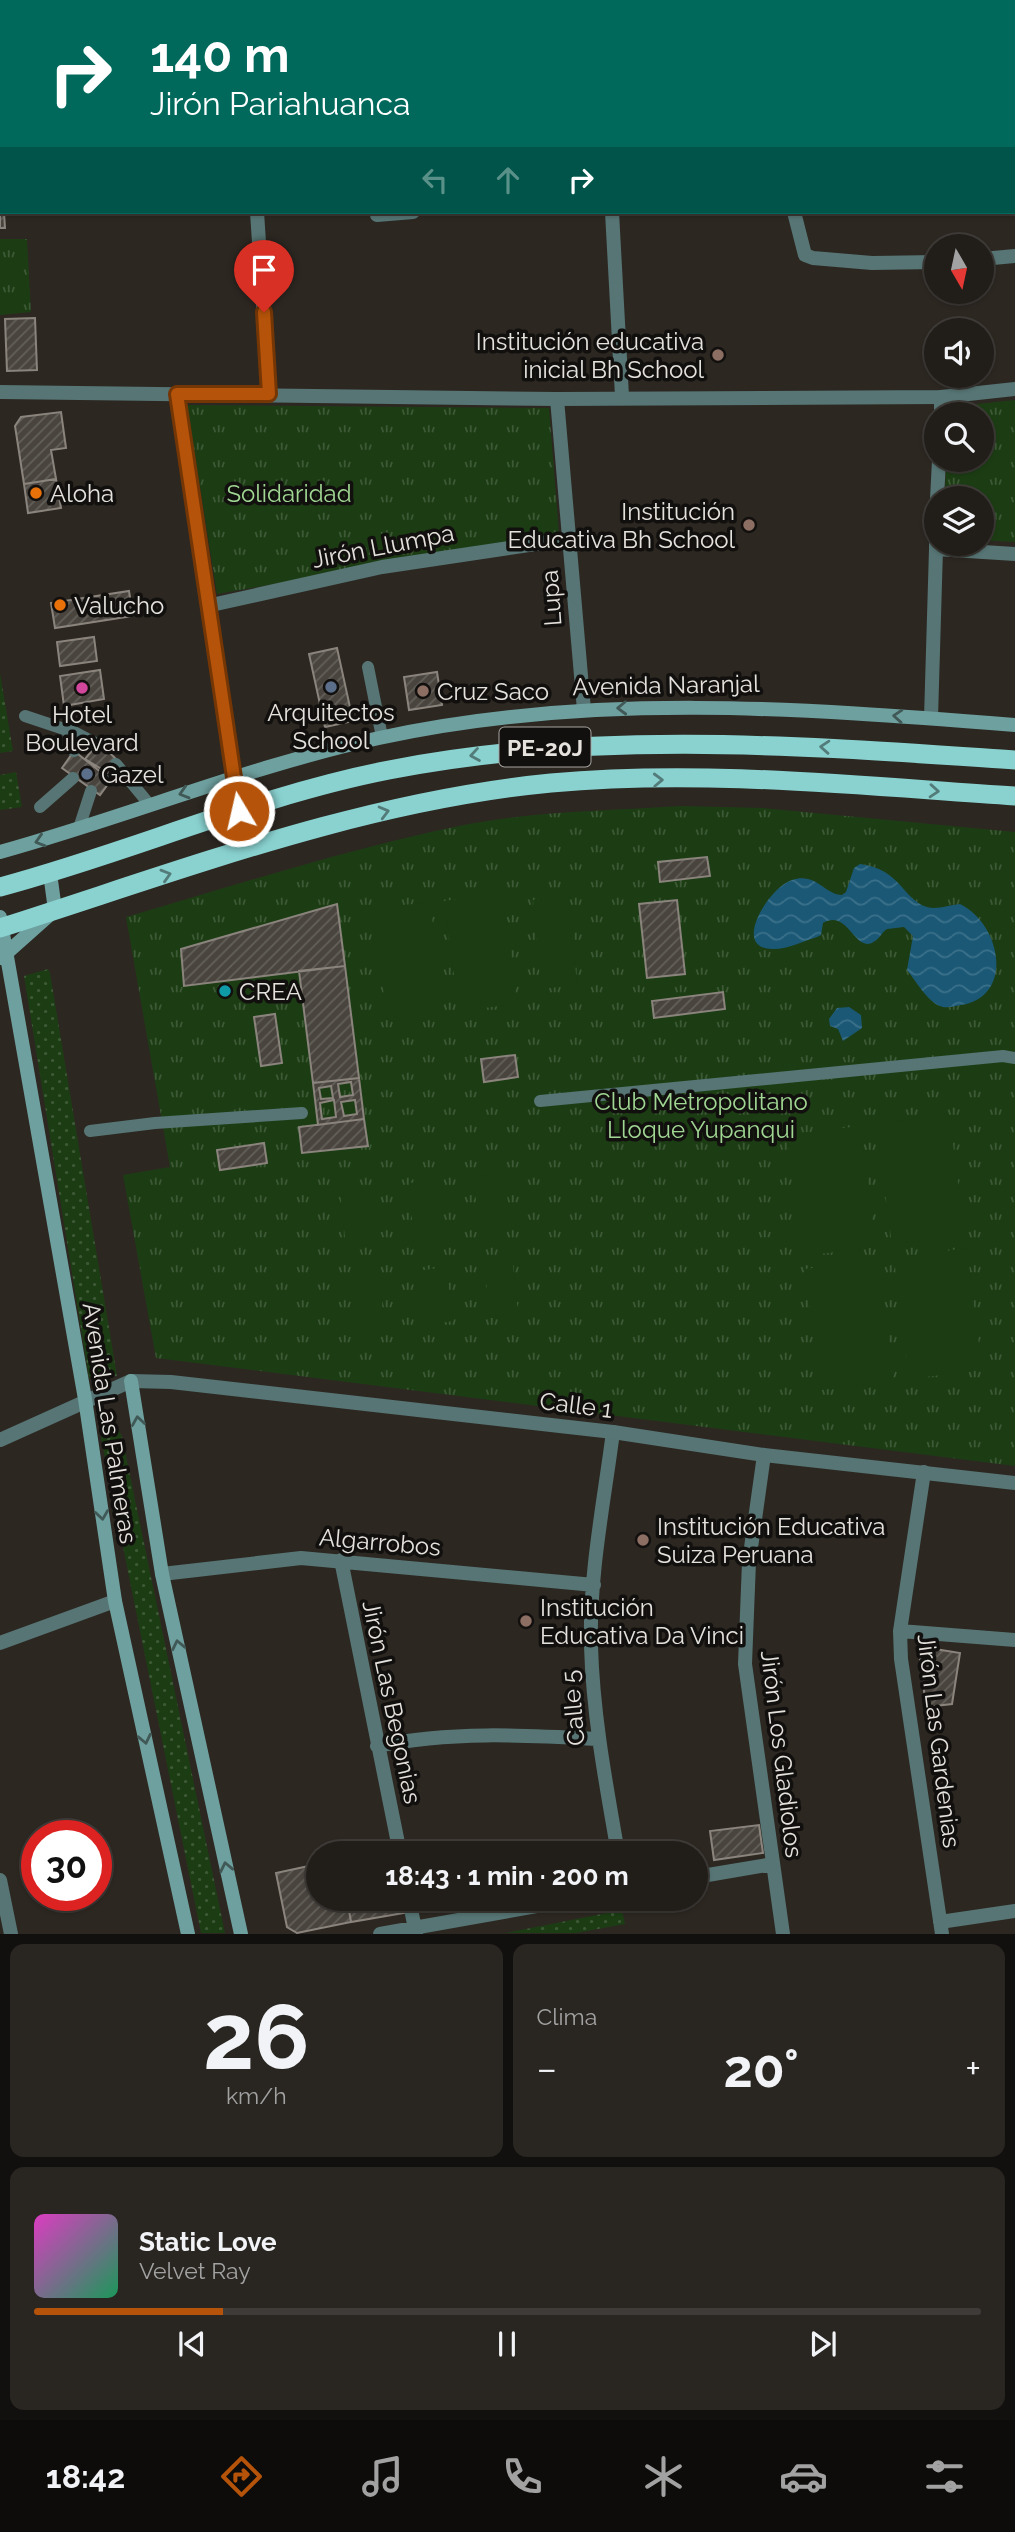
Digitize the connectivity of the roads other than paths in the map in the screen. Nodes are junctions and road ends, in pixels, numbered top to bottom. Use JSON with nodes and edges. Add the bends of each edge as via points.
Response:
{"nodes":[{"id":1,"x":257,"y":214,"type":"edge"},
{"id":2,"x":612,"y":214,"type":"edge"},
{"id":3,"x":795,"y":214,"type":"edge"},
{"id":4,"x":1015,"y":256,"type":"edge"},
{"id":5,"x":994,"y":259,"type":"edge"},
{"id":6,"x":924,"y":262,"type":"edge"},
{"id":7,"x":1015,"y":389,"type":"edge"},
{"id":8,"x":0,"y":392,"type":"edge"},
{"id":9,"x":177,"y":394,"type":"junction"},
{"id":10,"x":269,"y":394,"type":"junction"},
{"id":11,"x":622,"y":396,"type":"junction"},
{"id":12,"x":941,"y":397,"type":"junction"},
{"id":13,"x":557,"y":399,"type":"junction"},
{"id":14,"x":941,"y":402,"type":"edge"},
{"id":15,"x":569,"y":540,"type":"junction"},
{"id":16,"x":994,"y":553,"type":"edge"},
{"id":17,"x":1015,"y":554,"type":"edge"},
{"id":18,"x":936,"y":556,"type":"edge"},
{"id":19,"x":207,"y":606,"type":"junction"},
{"id":20,"x":368,"y":667,"type":"dead end"},
{"id":21,"x":584,"y":710,"type":"junction"},
{"id":22,"x":25,"y":716,"type":"dead end"},
{"id":23,"x":931,"y":718,"type":"junction"},
{"id":24,"x":1015,"y":725,"type":"edge"},
{"id":25,"x":67,"y":730,"type":"junction"},
{"id":26,"x":382,"y":737,"type":"junction"},
{"id":27,"x":97,"y":744,"type":"dead end"},
{"id":28,"x":74,"y":751,"type":"dead end"},
{"id":29,"x":1015,"y":760,"type":"edge"},
{"id":30,"x":116,"y":764,"type":"dead end"},
{"id":31,"x":126,"y":775,"type":"junction"},
{"id":32,"x":73,"y":778,"type":"dead end"},
{"id":33,"x":233,"y":778,"type":"junction"},
{"id":34,"x":111,"y":780,"type":"dead end"},
{"id":35,"x":91,"y":791,"type":"dead end"},
{"id":36,"x":1015,"y":796,"type":"edge"},
{"id":37,"x":149,"y":804,"type":"junction"},
{"id":38,"x":40,"y":807,"type":"dead end"},
{"id":39,"x":239,"y":811,"type":"junction"},
{"id":40,"x":79,"y":828,"type":"junction"},
{"id":41,"x":0,"y":852,"type":"edge"},
{"id":42,"x":50,"y":873,"type":"junction"},
{"id":43,"x":0,"y":887,"type":"edge"},
{"id":44,"x":55,"y":910,"type":"junction"},
{"id":45,"x":1,"y":924,"type":"edge"},
{"id":46,"x":3,"y":957,"type":"edge"},
{"id":47,"x":1015,"y":1058,"type":"edge"},
{"id":48,"x":540,"y":1101,"type":"dead end"},
{"id":49,"x":302,"y":1113,"type":"dead end"},
{"id":50,"x":90,"y":1131,"type":"dead end"},
{"id":51,"x":131,"y":1381,"type":"junction"},
{"id":52,"x":85,"y":1399,"type":"junction"},
{"id":53,"x":613,"y":1432,"type":"junction"},
{"id":54,"x":0,"y":1440,"type":"edge"},
{"id":55,"x":764,"y":1455,"type":"junction"},
{"id":56,"x":924,"y":1472,"type":"junction"},
{"id":57,"x":1015,"y":1483,"type":"edge"},
{"id":58,"x":341,"y":1560,"type":"junction"},
{"id":59,"x":162,"y":1574,"type":"junction"},
{"id":60,"x":594,"y":1585,"type":"junction"},
{"id":61,"x":115,"y":1601,"type":"junction"},
{"id":62,"x":900,"y":1631,"type":"junction"},
{"id":63,"x":1015,"y":1640,"type":"edge"},
{"id":64,"x":0,"y":1643,"type":"edge"},
{"id":65,"x":598,"y":1739,"type":"junction"},
{"id":66,"x":377,"y":1746,"type":"junction"},
{"id":67,"x":397,"y":1841,"type":"edge"},
{"id":68,"x":616,"y":1841,"type":"edge"},
{"id":69,"x":773,"y":1864,"type":"junction"},
{"id":70,"x":708,"y":1875,"type":"edge"},
{"id":71,"x":0,"y":1880,"type":"edge"},
{"id":72,"x":412,"y":1911,"type":"edge"},
{"id":73,"x":514,"y":1911,"type":"edge"},
{"id":74,"x":1015,"y":1911,"type":"edge"},
{"id":75,"x":941,"y":1928,"type":"edge"},
{"id":76,"x":416,"y":1930,"type":"edge"},
{"id":77,"x":11,"y":1934,"type":"edge"},
{"id":78,"x":188,"y":1934,"type":"edge"},
{"id":79,"x":241,"y":1934,"type":"edge"},
{"id":80,"x":380,"y":1934,"type":"edge"},
{"id":81,"x":783,"y":1934,"type":"edge"}],
"edges":[{"from":1,"to":10,"type":"street"},
{"from":2,"to":11,"type":"street"},
{"from":3,"to":6,"type":"street","via":[[805,255],[813,258]]},
{"from":4,"to":5,"type":"street"},
{"from":7,"to":12,"type":"street"},
{"from":8,"to":9,"type":"street"},
{"from":9,"to":10,"type":"street"},
{"from":9,"to":19,"type":"street"},
{"from":10,"to":13,"type":"street"},
{"from":11,"to":12,"type":"street"},
{"from":11,"to":13,"type":"street"},
{"from":12,"to":14,"type":"street"},
{"from":13,"to":15,"type":"street","name":"Lupa"},
{"from":15,"to":19,"type":"street","name":"Jirón Llumpa","via":[[382,567]]},
{"from":15,"to":21,"type":"street","name":"Lupa"},
{"from":16,"to":17,"type":"street"},
{"from":18,"to":23,"type":"street"},
{"from":19,"to":33,"type":"street"},
{"from":20,"to":26,"type":"lane"},
{"from":23,"to":21,"type":"main road","name":"Avenida Naranjal","one_way":true,"via":[[699,706]]},
{"from":21,"to":26,"type":"main road","name":"Avenida Naranjal"},
{"from":22,"to":25,"type":"lane"},
{"from":23,"to":24,"type":"main road","name":"Avenida Naranjal"},
{"from":25,"to":27,"type":"lane"},
{"from":25,"to":28,"type":"lane"},
{"from":26,"to":33,"type":"main road","name":"Avenida Naranjal"},
{"from":29,"to":39,"type":"highway","number":"PE-20J","one_way":true,"via":[[699,742],[548,747],[388,770]]},
{"from":30,"to":31,"type":"lane"},
{"from":31,"to":34,"type":"lane"},
{"from":31,"to":37,"type":"lane"},
{"from":32,"to":38,"type":"lane"},
{"from":33,"to":37,"type":"main road","name":"Avenida Naranjal","one_way":true},
{"from":33,"to":39,"type":"street"},
{"from":35,"to":40,"type":"lane"},
{"from":44,"to":36,"type":"highway","number":"PE-20J","one_way":true,"via":[[394,809],[552,783],[700,778]]},
{"from":37,"to":40,"type":"main road","name":"Avenida Naranjal"},
{"from":39,"to":42,"type":"highway","number":"PE-20J"},
{"from":40,"to":41,"type":"main road","name":"Avenida Naranjal","one_way":true},
{"from":42,"to":43,"type":"highway","number":"PE-20J"},
{"from":42,"to":44,"type":"main road"},
{"from":44,"to":45,"type":"highway","number":"PE-20J"},
{"from":44,"to":46,"type":"main road"},
{"from":45,"to":46,"type":"main road","name":"Avenida Las Palmeras"},
{"from":46,"to":52,"type":"main road","name":"Avenida Las Palmeras"},
{"from":47,"to":48,"type":"lane"},
{"from":49,"to":50,"type":"lane"},
{"from":51,"to":52,"type":"street"},
{"from":51,"to":53,"type":"street","name":"Calle 1"},
{"from":59,"to":51,"type":"main road","name":"Avenida Las Palmeras","one_way":true},
{"from":52,"to":54,"type":"street","via":[[56,1417]]},
{"from":52,"to":61,"type":"main road","name":"Avenida Las Palmeras","one_way":true},
{"from":53,"to":55,"type":"street","name":"Calle 1"},
{"from":53,"to":60,"type":"street","name":"Calle 5"},
{"from":55,"to":56,"type":"street","name":"Calle 1"},
{"from":55,"to":69,"type":"street","name":"Jirón Los Gladiolos","via":[[749,1562],[745,1635],[750,1705]]},
{"from":56,"to":57,"type":"street","name":"Calle 1"},
{"from":56,"to":62,"type":"street","name":"Jirón Las Gardenias"},
{"from":58,"to":59,"type":"street","name":"Algarrobos","via":[[252,1561]]},
{"from":58,"to":60,"type":"street","name":"Algarrobos"},
{"from":58,"to":66,"type":"street","name":"Jirón Las Begonias"},
{"from":79,"to":59,"type":"main road","name":"Avenida Las Palmeras","one_way":true},
{"from":60,"to":65,"type":"street","name":"Calle 5","via":[[591,1644]]},
{"from":61,"to":64,"type":"street"},
{"from":61,"to":78,"type":"main road","name":"Avenida Las Palmeras","one_way":true},
{"from":62,"to":63,"type":"street"},
{"from":62,"to":75,"type":"street","name":"Jirón Las Gardenias"},
{"from":65,"to":66,"type":"street","via":[[444,1735]]},
{"from":65,"to":68,"type":"street","name":"Calle 5"},
{"from":66,"to":67,"type":"street","name":"Jirón Las Begonias"},
{"from":69,"to":70,"type":"street"},
{"from":69,"to":81,"type":"street","name":"Jirón Los Gladiolos"},
{"from":71,"to":77,"type":"street"},
{"from":72,"to":76,"type":"street"},
{"from":73,"to":76,"type":"street"},
{"from":74,"to":75,"type":"street"},
{"from":76,"to":80,"type":"street"}]}
